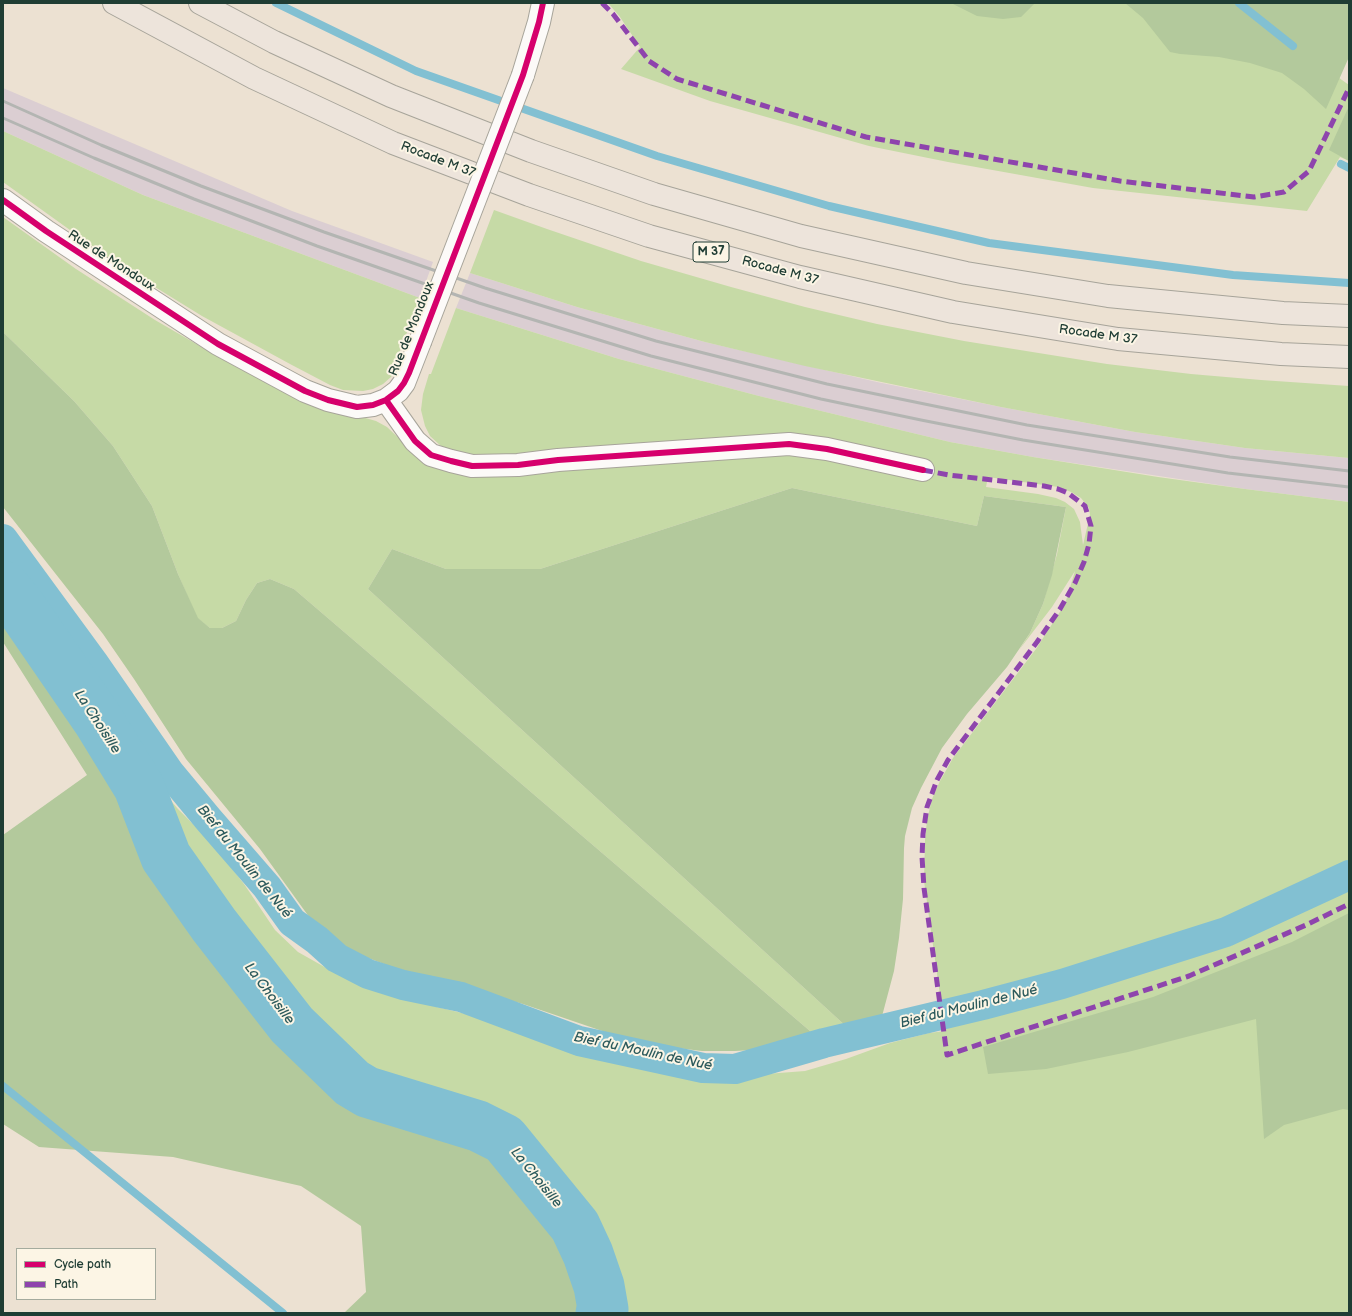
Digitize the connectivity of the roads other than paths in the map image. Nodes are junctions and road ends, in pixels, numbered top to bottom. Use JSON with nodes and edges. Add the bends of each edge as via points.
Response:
{"nodes":[{"id":1,"x":114,"y":3,"type":"edge"},
{"id":2,"x":200,"y":3,"type":"edge"},
{"id":3,"x":543,"y":3,"type":"edge"},
{"id":4,"x":3,"y":200,"type":"edge"},
{"id":5,"x":1349,"y":316,"type":"edge"},
{"id":6,"x":1349,"y":357,"type":"edge"},
{"id":7,"x":386,"y":400,"type":"junction"},
{"id":8,"x":923,"y":470,"type":"dead end"}],
"edges":[{"from":1,"to":6,"type":"highway","name":"Rocade M 37","number":"M 37","via":[[254,78],[393,143],[529,195],[649,236],[800,276],[953,312],[1124,339],[1281,354]]},
{"from":2,"to":5,"type":"highway","via":[[274,42],[391,96],[524,148],[654,194],[801,236],[966,273],[1108,296],[1283,313]]},
{"from":3,"to":7,"type":"street","name":"Rue de Mondoux","bridge":true,"via":[[523,76],[404,383]]},
{"from":4,"to":7,"type":"street","name":"Rue de Mondoux","via":[[218,344],[305,390],[328,400],[357,407]]},
{"from":7,"to":8,"type":"street","via":[[415,441],[431,455],[472,466],[518,465],[789,444],[827,449]]}]}
